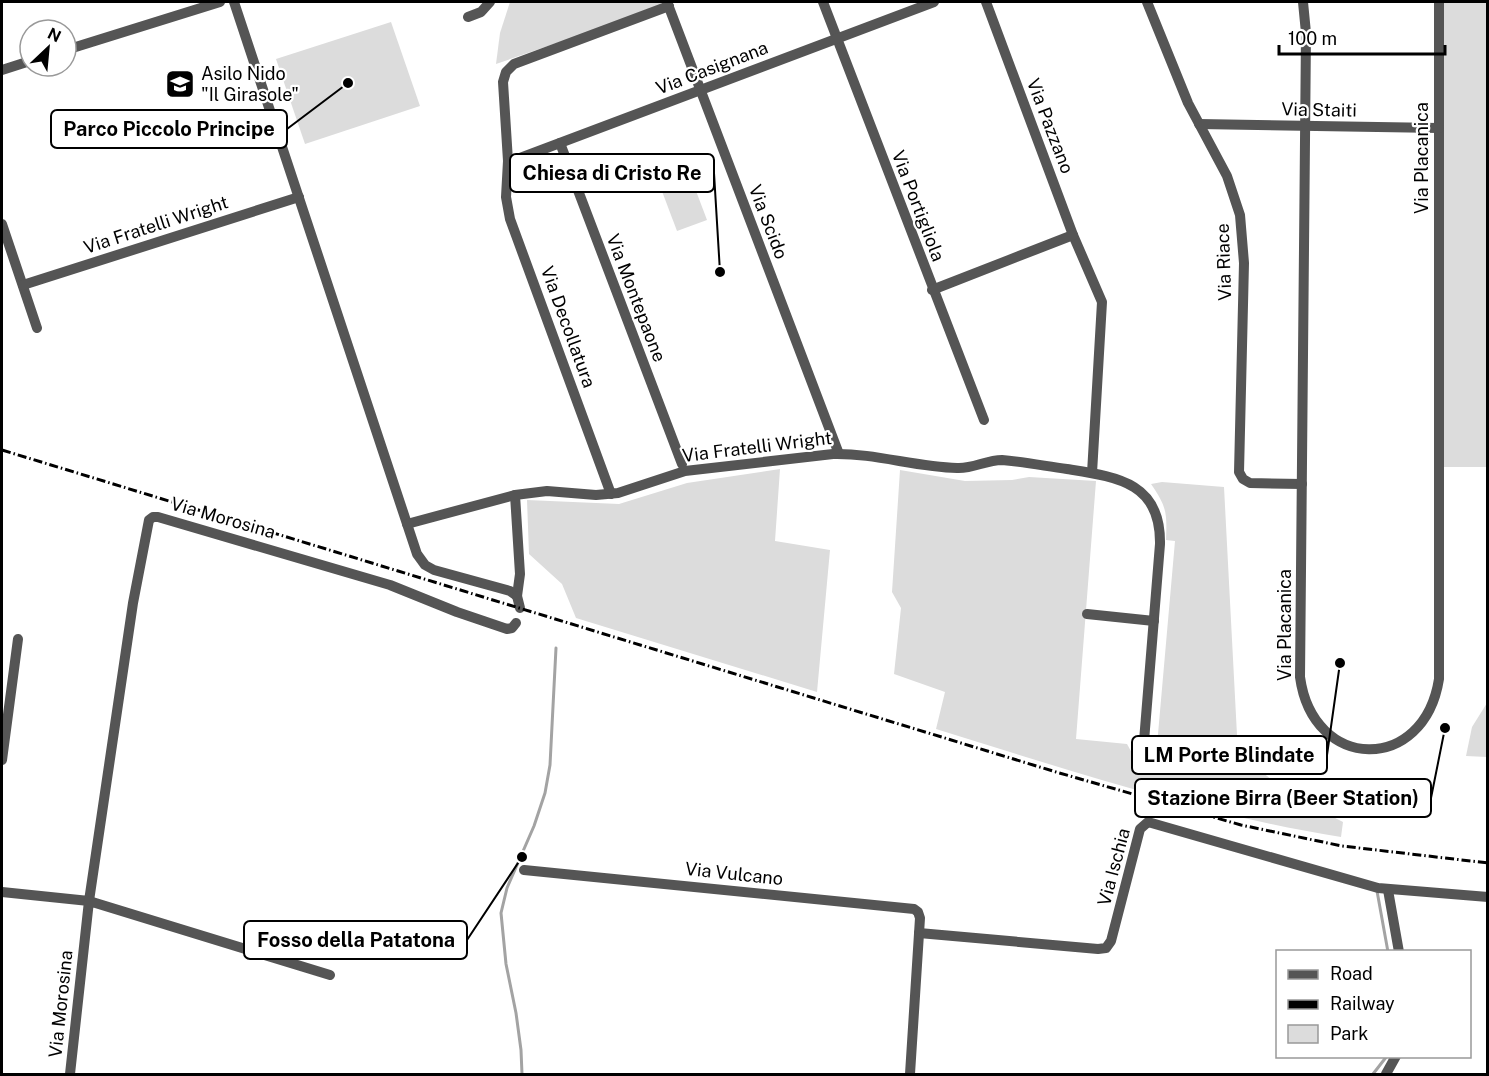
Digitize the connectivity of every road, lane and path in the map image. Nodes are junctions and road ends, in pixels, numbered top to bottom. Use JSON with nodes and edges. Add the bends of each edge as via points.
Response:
{"nodes":[{"id":1,"x":220,"y":2,"type":"edge"},
{"id":2,"x":234,"y":2,"type":"edge"},
{"id":3,"x":490,"y":2,"type":"edge"},
{"id":4,"x":823,"y":2,"type":"edge"},
{"id":5,"x":934,"y":2,"type":"edge"},
{"id":6,"x":986,"y":2,"type":"edge"},
{"id":7,"x":1147,"y":2,"type":"edge"},
{"id":8,"x":1303,"y":2,"type":"edge"},
{"id":9,"x":1439,"y":2,"type":"edge"},
{"id":10,"x":668,"y":4,"type":"edge"},
{"id":11,"x":468,"y":17,"type":"dead end"},
{"id":12,"x":836,"y":38,"type":"junction"},
{"id":13,"x":78,"y":46,"type":"edge"},
{"id":14,"x":18,"y":65,"type":"edge"},
{"id":15,"x":2,"y":70,"type":"edge"},
{"id":16,"x":700,"y":91,"type":"junction"},
{"id":17,"x":1199,"y":124,"type":"junction"},
{"id":18,"x":1306,"y":127,"type":"junction"},
{"id":19,"x":1438,"y":128,"type":"junction"},
{"id":20,"x":560,"y":143,"type":"junction"},
{"id":21,"x":508,"y":165,"type":"junction"},
{"id":22,"x":299,"y":197,"type":"junction"},
{"id":23,"x":2,"y":225,"type":"edge"},
{"id":24,"x":1073,"y":235,"type":"junction"},
{"id":25,"x":23,"y":285,"type":"junction"},
{"id":26,"x":932,"y":290,"type":"junction"},
{"id":27,"x":37,"y":327,"type":"dead end"},
{"id":28,"x":984,"y":420,"type":"dead end"},
{"id":29,"x":839,"y":454,"type":"junction"},
{"id":30,"x":682,"y":464,"type":"dead end"},
{"id":31,"x":1092,"y":473,"type":"junction"},
{"id":32,"x":1302,"y":484,"type":"junction"},
{"id":33,"x":611,"y":494,"type":"junction"},
{"id":34,"x":515,"y":495,"type":"junction"},
{"id":35,"x":407,"y":524,"type":"junction"},
{"id":36,"x":517,"y":596,"type":"junction"},
{"id":37,"x":520,"y":608,"type":"dead end"},
{"id":38,"x":1087,"y":614,"type":"dead end"},
{"id":39,"x":1154,"y":621,"type":"junction"},
{"id":40,"x":516,"y":623,"type":"dead end"},
{"id":41,"x":18,"y":639,"type":"dead end"},
{"id":42,"x":1144,"y":741,"type":"dead end"},
{"id":43,"x":2,"y":760,"type":"edge"},
{"id":44,"x":524,"y":870,"type":"dead end"},
{"id":45,"x":1380,"y":889,"type":"junction"},
{"id":46,"x":2,"y":892,"type":"edge"},
{"id":47,"x":1488,"y":897,"type":"edge"},
{"id":48,"x":89,"y":901,"type":"junction"},
{"id":49,"x":919,"y":933,"type":"junction"},
{"id":50,"x":1399,"y":950,"type":"edge"},
{"id":51,"x":330,"y":975,"type":"dead end"},
{"id":52,"x":1395,"y":1058,"type":"edge"},
{"id":53,"x":70,"y":1074,"type":"edge"},
{"id":54,"x":910,"y":1074,"type":"edge"},
{"id":55,"x":1386,"y":1074,"type":"edge"}],
"edges":[{"from":1,"to":13,"type":"street"},
{"from":2,"to":22,"type":"street"},
{"from":3,"to":11,"type":"street","via":[[481,12]]},
{"from":4,"to":12,"type":"street","name":"Via Portigliola"},
{"from":5,"to":12,"type":"street","name":"Via Casignana"},
{"from":6,"to":24,"type":"street","name":"Via Pazzano"},
{"from":7,"to":17,"type":"street","name":"Via Riace"},
{"from":8,"to":18,"type":"street","name":"Via Placanica"},
{"from":9,"to":19,"type":"street","name":"Via Placanica"},
{"from":10,"to":16,"type":"street","name":"Via Scido"},
{"from":10,"to":21,"type":"street","name":"Via Decollatura","via":[[510,67],[503,87]]},
{"from":12,"to":16,"type":"street","name":"Via Casignana"},
{"from":12,"to":26,"type":"street","name":"Via Portigliola"},
{"from":14,"to":15,"type":"street"},
{"from":16,"to":20,"type":"street","name":"Via Casignana"},
{"from":16,"to":29,"type":"street","name":"Via Scido"},
{"from":17,"to":18,"type":"street","name":"Via Staiti"},
{"from":17,"to":32,"type":"street","name":"Via Riace","via":[[1230,182],[1242,227],[1239,472],[1250,483]]},
{"from":18,"to":19,"type":"street","name":"Via Staiti"},
{"from":18,"to":32,"type":"street","name":"Via Placanica"},
{"from":19,"to":32,"type":"street","name":"Via Placanica","via":[[1438,679],[1433,704],[1425,717],[1389,747],[1364,750],[1345,744],[1319,725],[1304,701],[1299,661]]},
{"from":20,"to":21,"type":"street","name":"Via Casignana"},
{"from":20,"to":30,"type":"street","name":"Via Montepaone"},
{"from":21,"to":33,"type":"street","name":"Via Decollatura","via":[[506,197],[510,219]]},
{"from":22,"to":25,"type":"street","name":"Via Fratelli Wright"},
{"from":22,"to":35,"type":"street"},
{"from":23,"to":25,"type":"street"},
{"from":24,"to":26,"type":"street"},
{"from":24,"to":31,"type":"street","name":"Via Pazzano","via":[[1102,302]]},
{"from":25,"to":27,"type":"street"},
{"from":26,"to":28,"type":"street","name":"Via Portigliola"},
{"from":29,"to":31,"type":"street","name":"Via Fratelli Wright","via":[[958,468],[1002,460]]},
{"from":29,"to":33,"type":"street","name":"Via Fratelli Wright","via":[[694,469]]},
{"from":31,"to":39,"type":"street","name":"Via Fratelli Wright","via":[[1132,486],[1149,500],[1155,511],[1160,544]]},
{"from":33,"to":34,"type":"street","name":"Via Fratelli Wright","via":[[547,491]]},
{"from":34,"to":35,"type":"street","name":"Via Fratelli Wright"},
{"from":34,"to":36,"type":"street","via":[[520,574]]},
{"from":35,"to":36,"type":"street","via":[[417,554],[428,567]]},
{"from":36,"to":37,"type":"street"},
{"from":38,"to":39,"type":"street"},
{"from":39,"to":42,"type":"street","name":"Via Fratelli Wright"},
{"from":40,"to":48,"type":"street","name":"Via Morosina","via":[[507,629],[390,585],[158,517],[150,518],[133,603]]},
{"from":41,"to":43,"type":"street"},
{"from":44,"to":49,"type":"street","name":"Via Vulcano","via":[[912,908],[920,916]]},
{"from":45,"to":47,"type":"street","name":"Via Ischia"},
{"from":45,"to":49,"type":"street","name":"Via Ischia","via":[[1149,822],[1140,829],[1106,948]]},
{"from":45,"to":50,"type":"street"},
{"from":46,"to":48,"type":"street"},
{"from":48,"to":51,"type":"street"},
{"from":48,"to":53,"type":"street","name":"Via Morosina"},
{"from":49,"to":54,"type":"street"},
{"from":52,"to":55,"type":"street"}]}
